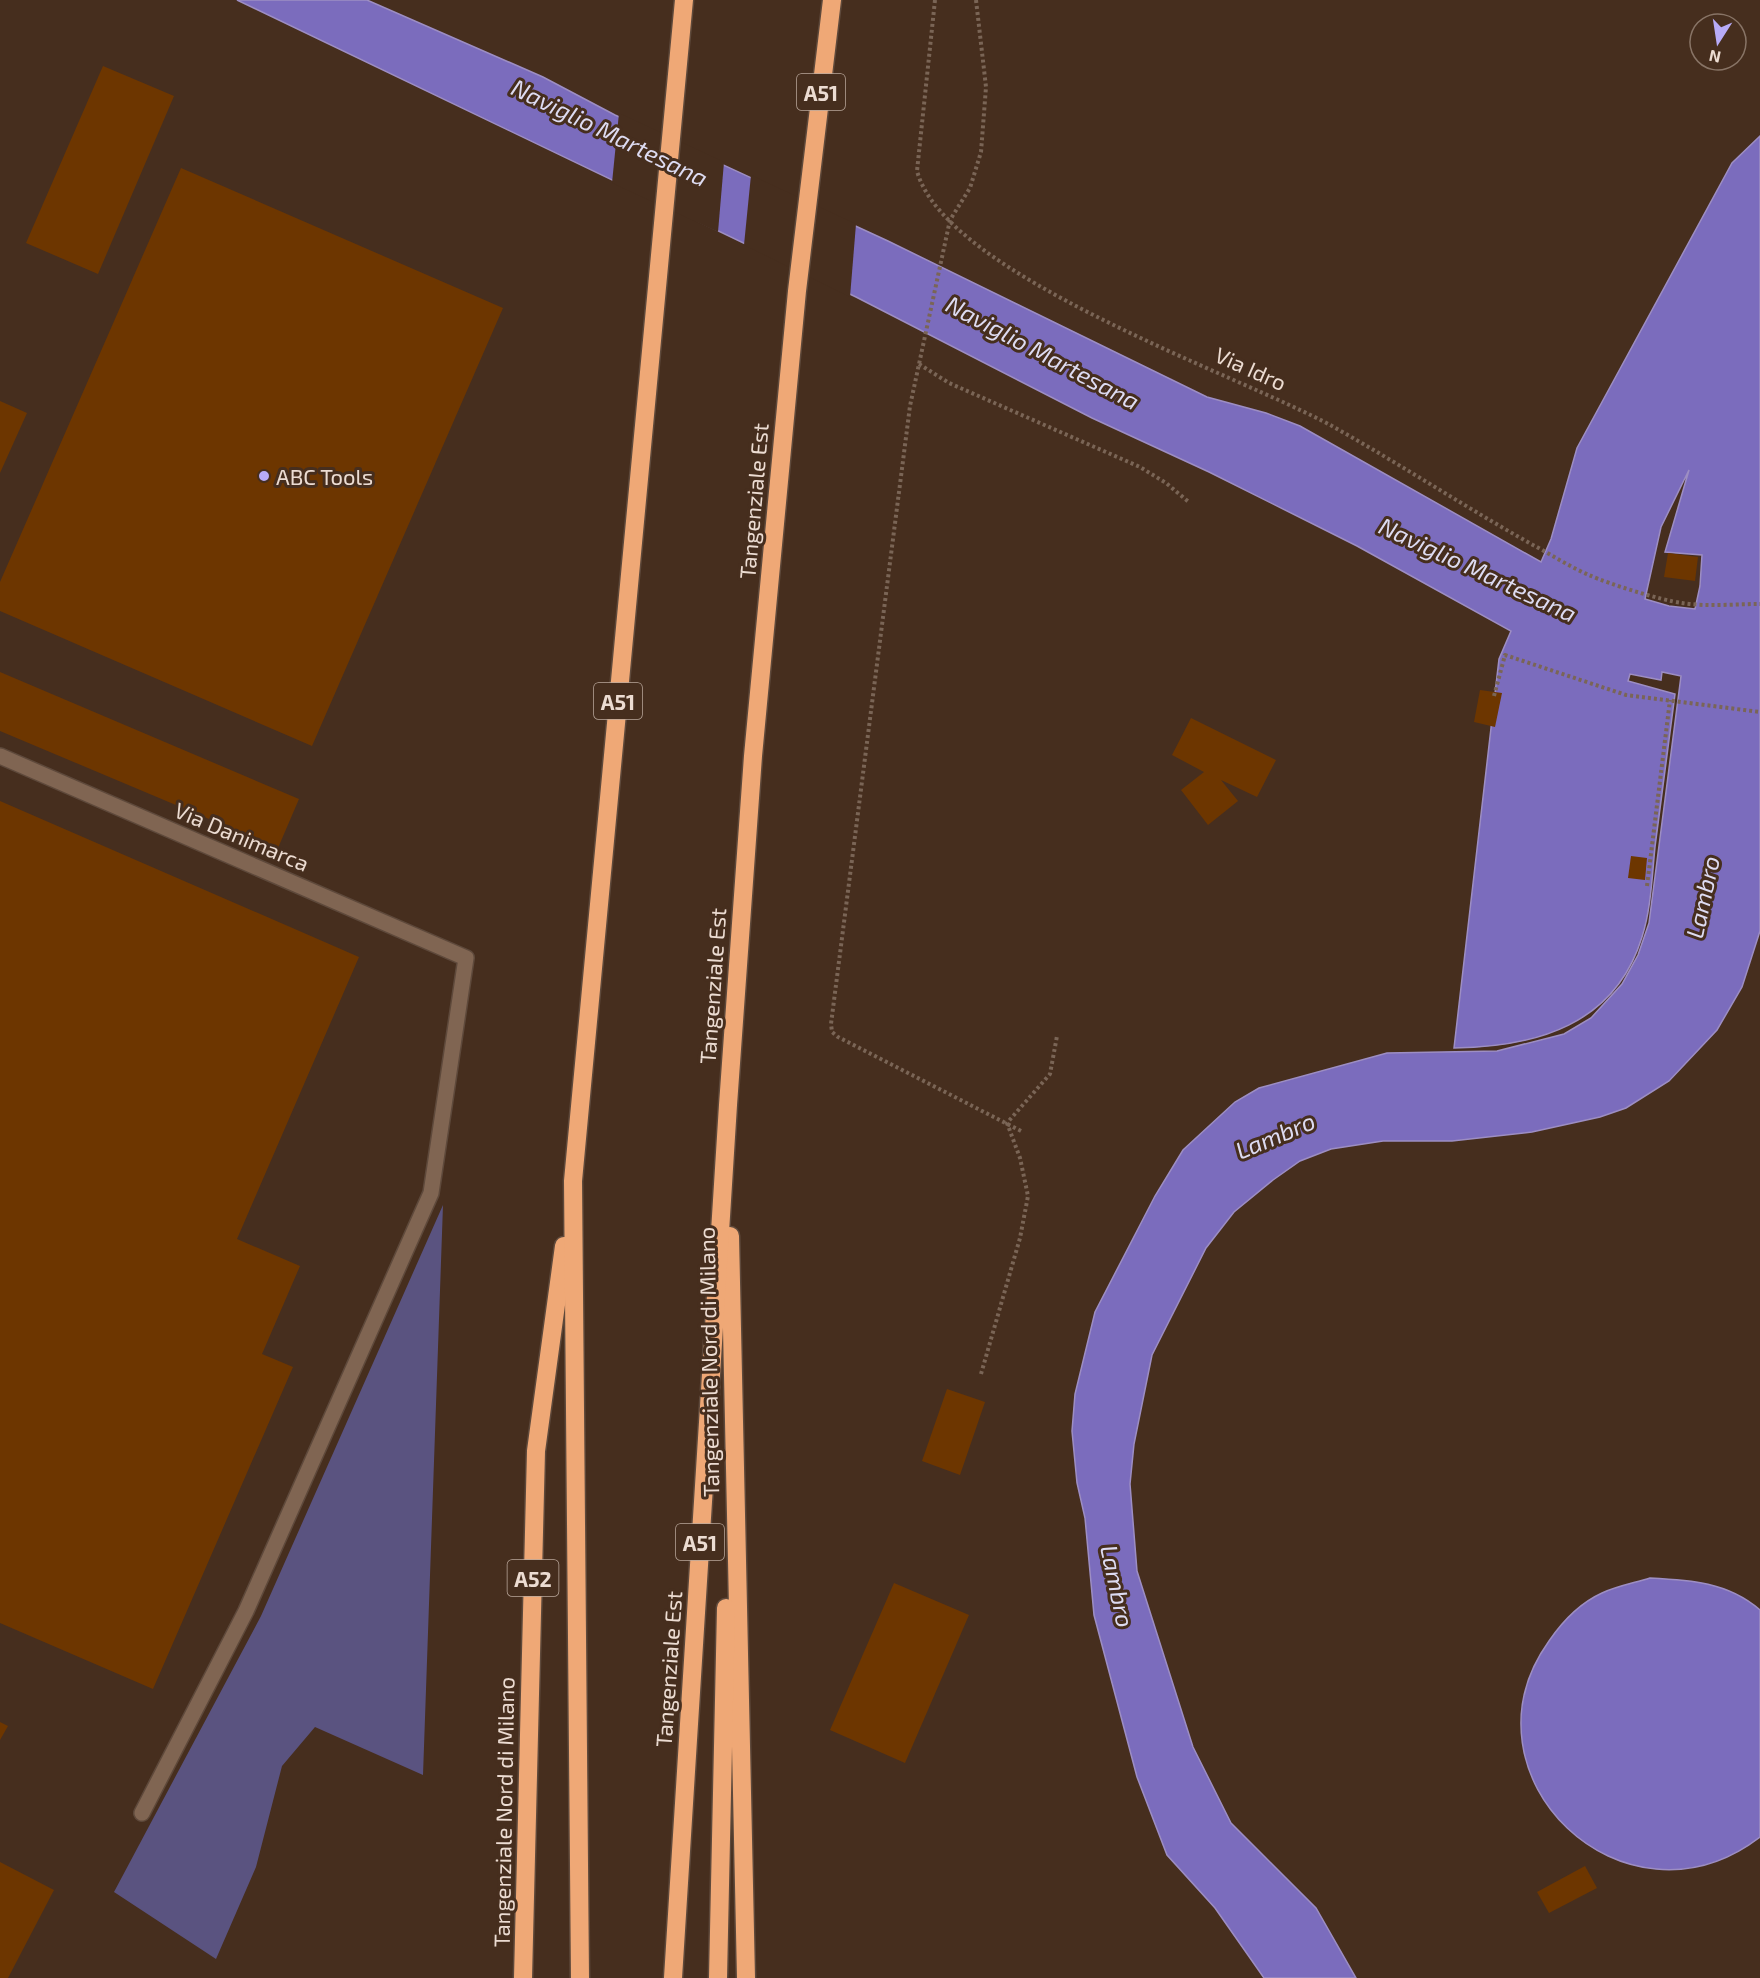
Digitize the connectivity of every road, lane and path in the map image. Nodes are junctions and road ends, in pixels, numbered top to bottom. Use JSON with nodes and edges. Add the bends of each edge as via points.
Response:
{"nodes":[{"id":1,"x":684,"y":0,"type":"edge"},
{"id":2,"x":832,"y":0,"type":"edge"},
{"id":3,"x":935,"y":0,"type":"edge"},
{"id":4,"x":976,"y":0,"type":"edge"},
{"id":5,"x":950,"y":220,"type":"junction"},
{"id":6,"x":919,"y":364,"type":"junction"},
{"id":7,"x":1190,"y":503,"type":"dead end"},
{"id":8,"x":1760,"y":604,"type":"edge"},
{"id":9,"x":1494,"y":696,"type":"dead end"},
{"id":10,"x":1670,"y":700,"type":"junction"},
{"id":11,"x":1760,"y":712,"type":"edge"},
{"id":12,"x":0,"y":756,"type":"edge"},
{"id":13,"x":1647,"y":886,"type":"dead end"},
{"id":14,"x":1057,"y":1036,"type":"dead end"},
{"id":15,"x":728,"y":1105,"type":"junction"},
{"id":16,"x":1007,"y":1123,"type":"junction"},
{"id":17,"x":1023,"y":1132,"type":"dead end"},
{"id":18,"x":573,"y":1181,"type":"junction"},
{"id":19,"x":732,"y":1353,"type":"junction"},
{"id":20,"x":981,"y":1374,"type":"dead end"},
{"id":21,"x":142,"y":1813,"type":"dead end"},
{"id":22,"x":523,"y":1978,"type":"edge"},
{"id":23,"x":580,"y":1978,"type":"edge"},
{"id":24,"x":673,"y":1978,"type":"edge"},
{"id":25,"x":718,"y":1978,"type":"edge"},
{"id":26,"x":746,"y":1978,"type":"edge"}],
"edges":[{"from":1,"to":18,"type":"highway","number":"A51"},
{"from":2,"to":15,"type":"highway","name":"Tangenziale Est","number":"A51","via":[[797,291],[753,756]]},
{"from":3,"to":5,"type":"path","name":"Via Idro","via":[[917,171],[927,193]]},
{"from":4,"to":5,"type":"path","via":[[986,87],[981,152],[970,188]]},
{"from":5,"to":6,"type":"path"},
{"from":5,"to":8,"type":"path","name":"Via Idro","via":[[986,250],[1054,295],[1282,400],[1590,576],[1683,603]]},
{"from":6,"to":7,"type":"path","via":[[949,383],[1140,467]]},
{"from":6,"to":16,"type":"path","via":[[910,406],[831,1024],[838,1037]]},
{"from":9,"to":10,"type":"path","via":[[1505,655],[1626,695]]},
{"from":10,"to":11,"type":"path"},
{"from":10,"to":13,"type":"path"},
{"from":12,"to":21,"type":"lane","name":"Via Danimarca","via":[[466,958],[431,1193],[246,1611]]},
{"from":14,"to":16,"type":"path","via":[[1050,1074]]},
{"from":15,"to":19,"type":"highway","name":"Tangenziale Nord di Milano"},
{"from":15,"to":24,"type":"highway","name":"Tangenziale Est","number":"A51"},
{"from":16,"to":17,"type":"path"},
{"from":16,"to":20,"type":"path","via":[[1028,1196]]},
{"from":18,"to":22,"type":"highway","name":"Tangenziale Nord di Milano","number":"A52","via":[[536,1451]]},
{"from":18,"to":23,"type":"highway","number":"A51"},
{"from":19,"to":25,"type":"highway"},
{"from":19,"to":26,"type":"highway","name":"Tangenziale Nord di Milano"}]}
